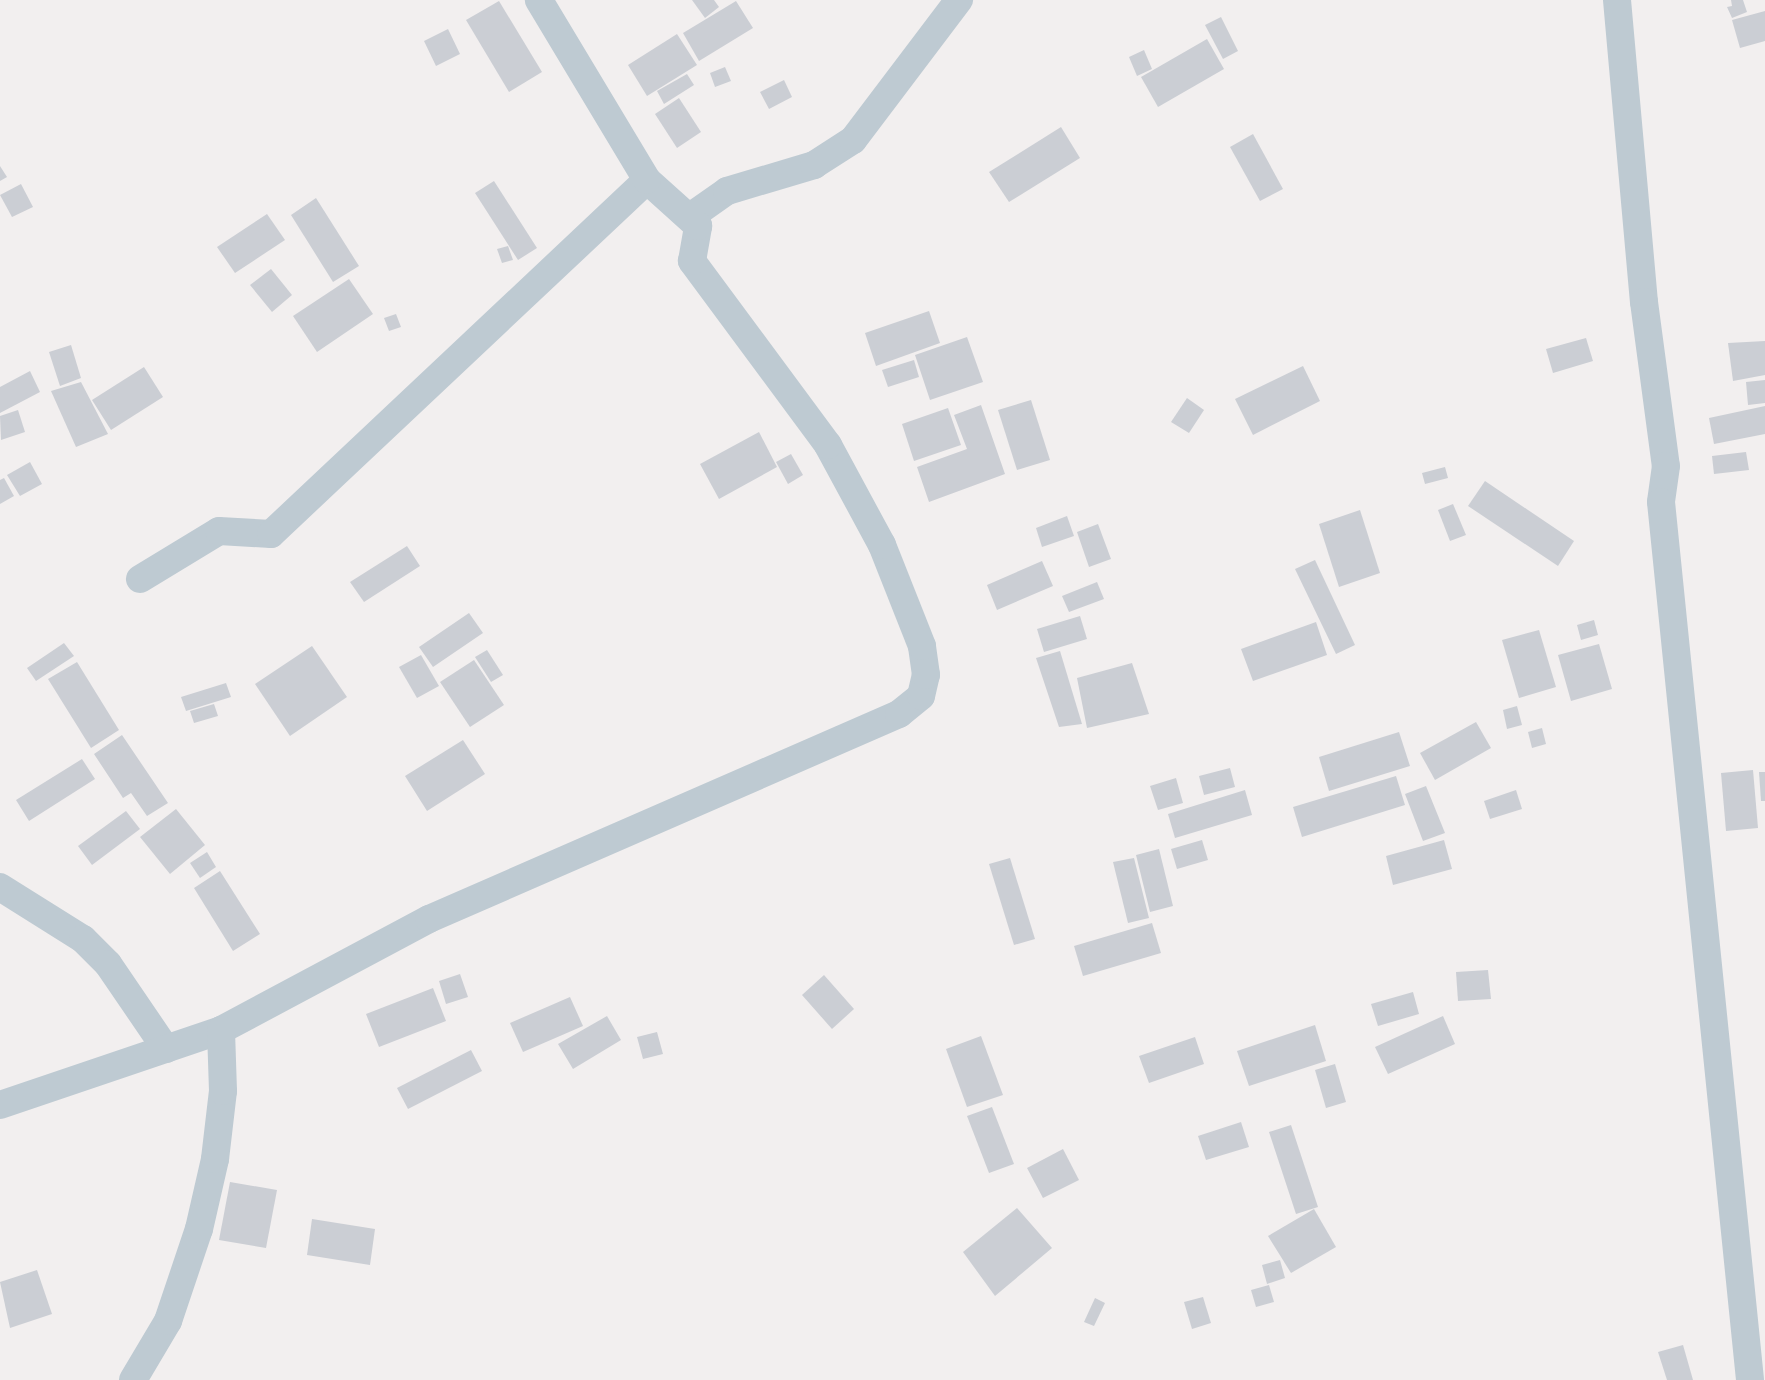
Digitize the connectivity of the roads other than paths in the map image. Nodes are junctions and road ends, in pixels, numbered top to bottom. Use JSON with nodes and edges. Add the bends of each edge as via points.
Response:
{"nodes":[{"id":1,"x":539,"y":0,"type":"edge"},
{"id":2,"x":958,"y":0,"type":"edge"},
{"id":3,"x":1617,"y":0,"type":"edge"},
{"id":4,"x":647,"y":180,"type":"junction"},
{"id":5,"x":698,"y":226,"type":"junction"},
{"id":6,"x":140,"y":579,"type":"dead end"},
{"id":7,"x":0,"y":887,"type":"edge"},
{"id":8,"x":221,"y":1030,"type":"junction"},
{"id":9,"x":166,"y":1049,"type":"junction"},
{"id":10,"x":0,"y":1105,"type":"edge"},
{"id":11,"x":133,"y":1380,"type":"edge"},
{"id":12,"x":1750,"y":1380,"type":"edge"}],
"edges":[{"from":1,"to":4,"type":"street"},
{"from":2,"to":5,"type":"street","via":[[853,140],[814,165],[727,191],[690,217]]},
{"from":3,"to":12,"type":"street","via":[[1644,302],[1666,466],[1661,502]]},
{"from":4,"to":5,"type":"street"},
{"from":4,"to":6,"type":"street","via":[[271,534],[219,531]]},
{"from":5,"to":8,"type":"street","via":[[692,261],[828,445],[882,545],[922,646],[926,675],[921,696],[899,714],[429,919]]},
{"from":7,"to":9,"type":"street","via":[[83,939],[108,964]]},
{"from":8,"to":9,"type":"street"},
{"from":8,"to":11,"type":"street","via":[[223,1091],[215,1160],[199,1229],[168,1321]]},
{"from":9,"to":10,"type":"street"}]}
